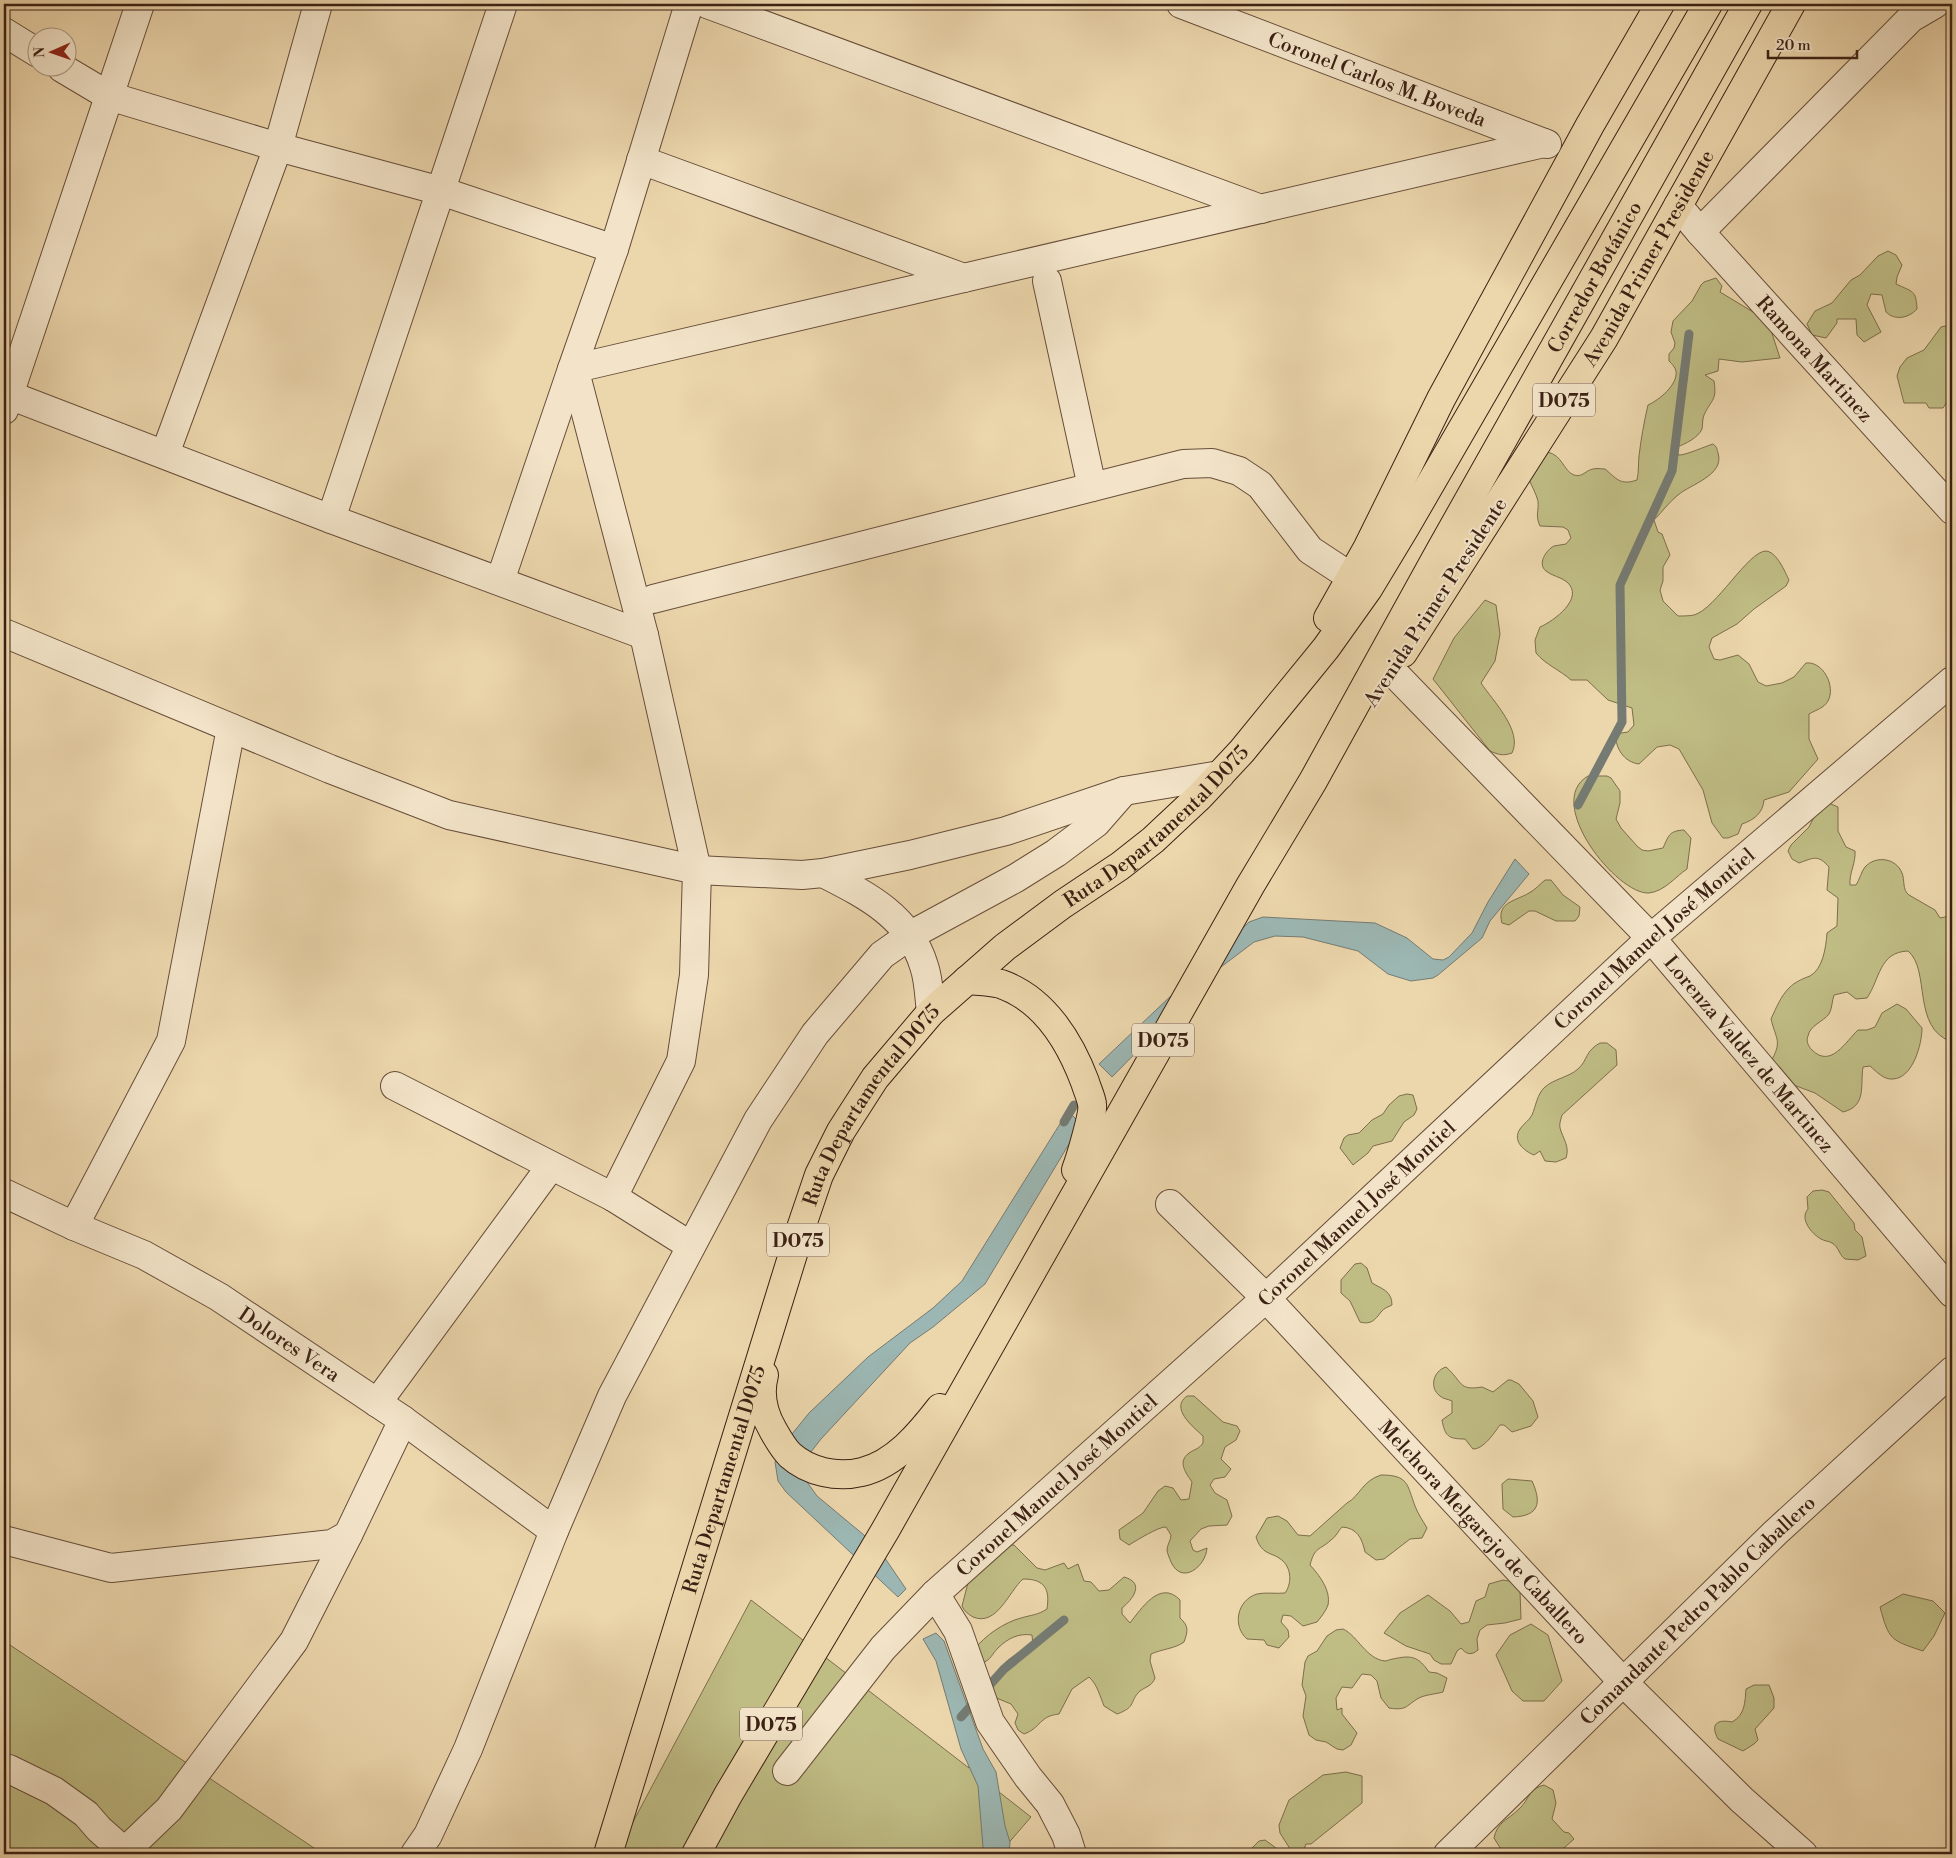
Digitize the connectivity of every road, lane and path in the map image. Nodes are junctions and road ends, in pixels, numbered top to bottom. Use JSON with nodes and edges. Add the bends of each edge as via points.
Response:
{"nodes":[{"id":1,"x":140,"y":4,"type":"edge"},
{"id":2,"x":318,"y":4,"type":"edge"},
{"id":3,"x":503,"y":4,"type":"edge"},
{"id":4,"x":689,"y":4,"type":"edge"},
{"id":5,"x":708,"y":4,"type":"edge"},
{"id":6,"x":1181,"y":4,"type":"edge"},
{"id":7,"x":1708,"y":4,"type":"edge"},
{"id":8,"x":1748,"y":4,"type":"edge"},
{"id":9,"x":1791,"y":4,"type":"edge"},
{"id":10,"x":1935,"y":4,"type":"edge"},
{"id":11,"x":1656,"y":5,"type":"edge"},
{"id":12,"x":4,"y":32,"type":"edge"},
{"id":13,"x":28,"y":46,"type":"edge"},
{"id":14,"x":78,"y":78,"type":"edge"},
{"id":15,"x":109,"y":96,"type":"junction"},
{"id":16,"x":1544,"y":143,"type":"junction"},
{"id":17,"x":278,"y":147,"type":"junction"},
{"id":18,"x":1575,"y":153,"type":"junction"},
{"id":19,"x":641,"y":160,"type":"junction"},
{"id":20,"x":441,"y":191,"type":"junction"},
{"id":21,"x":1678,"y":206,"type":"junction"},
{"id":22,"x":1261,"y":209,"type":"junction"},
{"id":23,"x":1700,"y":232,"type":"junction"},
{"id":24,"x":614,"y":250,"type":"junction"},
{"id":25,"x":964,"y":278,"type":"junction"},
{"id":26,"x":1048,"y":282,"type":"dead end"},
{"id":27,"x":572,"y":368,"type":"junction"},
{"id":28,"x":6,"y":399,"type":"edge"},
{"id":29,"x":165,"y":454,"type":"junction"},
{"id":30,"x":1092,"y":487,"type":"junction"},
{"id":31,"x":1952,"y":510,"type":"edge"},
{"id":32,"x":331,"y":519,"type":"junction"},
{"id":33,"x":1406,"y":526,"type":"joint"},
{"id":34,"x":1351,"y":577,"type":"junction"},
{"id":35,"x":500,"y":582,"type":"junction"},
{"id":36,"x":654,"y":599,"type":"dead end"},
{"id":37,"x":4,"y":633,"type":"edge"},
{"id":38,"x":644,"y":635,"type":"junction"},
{"id":39,"x":1392,"y":671,"type":"junction"},
{"id":40,"x":1952,"y":681,"type":"edge"},
{"id":41,"x":231,"y":728,"type":"junction"},
{"id":42,"x":1242,"y":751,"type":"junction"},
{"id":43,"x":1220,"y":775,"type":"junction"},
{"id":44,"x":1313,"y":781,"type":"junction"},
{"id":45,"x":1124,"y":791,"type":"junction"},
{"id":46,"x":697,"y":870,"type":"junction"},
{"id":47,"x":823,"y":873,"type":"junction"},
{"id":48,"x":910,"y":936,"type":"junction"},
{"id":49,"x":1651,"y":938,"type":"junction"},
{"id":50,"x":967,"y":980,"type":"junction"},
{"id":51,"x":931,"y":1012,"type":"junction"},
{"id":52,"x":395,"y":1086,"type":"dead end"},
{"id":53,"x":551,"y":1166,"type":"junction"},
{"id":54,"x":4,"y":1193,"type":"edge"},
{"id":55,"x":613,"y":1197,"type":"junction"},
{"id":56,"x":1170,"y":1204,"type":"dead end"},
{"id":57,"x":1059,"y":1222,"type":"junction"},
{"id":58,"x":74,"y":1226,"type":"junction"},
{"id":59,"x":801,"y":1228,"type":"junction"},
{"id":60,"x":691,"y":1246,"type":"junction"},
{"id":61,"x":1952,"y":1293,"type":"edge"},
{"id":62,"x":1266,"y":1298,"type":"junction"},
{"id":63,"x":983,"y":1355,"type":"junction"},
{"id":64,"x":1952,"y":1371,"type":"edge"},
{"id":65,"x":376,"y":1402,"type":"junction"},
{"id":66,"x":403,"y":1420,"type":"junction"},
{"id":67,"x":554,"y":1530,"type":"junction"},
{"id":68,"x":348,"y":1535,"type":"junction"},
{"id":69,"x":4,"y":1540,"type":"edge"},
{"id":70,"x":935,"y":1594,"type":"junction"},
{"id":71,"x":1623,"y":1682,"type":"junction"},
{"id":72,"x":4,"y":1769,"type":"edge"},
{"id":73,"x":787,"y":1771,"type":"dead end"},
{"id":74,"x":124,"y":1853,"type":"edge"},
{"id":75,"x":415,"y":1854,"type":"edge"},
{"id":76,"x":608,"y":1854,"type":"edge"},
{"id":77,"x":696,"y":1854,"type":"edge"},
{"id":78,"x":1072,"y":1854,"type":"edge"},
{"id":79,"x":1448,"y":1854,"type":"edge"},
{"id":80,"x":1803,"y":1854,"type":"edge"}],
"edges":[{"from":1,"to":15,"type":"street"},
{"from":2,"to":17,"type":"street"},
{"from":3,"to":20,"type":"street"},
{"from":4,"to":19,"type":"street"},
{"from":5,"to":22,"type":"street"},
{"from":6,"to":16,"type":"street","name":"Coronel Carlos M. Boveda"},
{"from":7,"to":33,"type":"highway","name":"Corredor Botánico","number":"D075"},
{"from":8,"to":44,"type":"highway","name":"Corredor Botánico","number":"D075"},
{"from":9,"to":21,"type":"highway","name":"Avenida Primer Presidente","number":"D075"},
{"from":10,"to":23,"type":"street","via":[[1911,18]]},
{"from":11,"to":18,"type":"highway","number":"D075"},
{"from":12,"to":13,"type":"street"},
{"from":14,"to":15,"type":"street"},
{"from":15,"to":17,"type":"street"},
{"from":15,"to":28,"type":"street"},
{"from":16,"to":18,"type":"street","name":"Coronel Carlos M. Boveda"},
{"from":16,"to":22,"type":"street"},
{"from":17,"to":20,"type":"street"},
{"from":17,"to":29,"type":"street"},
{"from":18,"to":34,"type":"highway","number":"D075","via":[[1441,399]]},
{"from":19,"to":24,"type":"street"},
{"from":19,"to":25,"type":"street"},
{"from":20,"to":24,"type":"street"},
{"from":20,"to":32,"type":"street"},
{"from":21,"to":23,"type":"street","name":"Ramona Martinez"},
{"from":21,"to":39,"type":"highway","name":"Avenida Primer Presidente","number":"D075","via":[[1604,338]]},
{"from":22,"to":25,"type":"street"},
{"from":23,"to":31,"type":"street","name":"Ramona Martinez"},
{"from":24,"to":27,"type":"street"},
{"from":25,"to":27,"type":"street"},
{"from":26,"to":30,"type":"street"},
{"from":27,"to":35,"type":"street"},
{"from":27,"to":38,"type":"street"},
{"from":28,"to":29,"type":"street"},
{"from":29,"to":32,"type":"street"},
{"from":30,"to":34,"type":"street","via":[[1183,464],[1212,463],[1239,471],[1260,485],[1310,550]]},
{"from":30,"to":36,"type":"street"},
{"from":32,"to":35,"type":"street"},
{"from":33,"to":42,"type":"highway","name":"Ruta Departamental D075","number":"D075","via":[[1368,589],[1326,648]]},
{"from":34,"to":42,"type":"highway","number":"D075"},
{"from":35,"to":38,"type":"street"},
{"from":37,"to":41,"type":"street"},
{"from":38,"to":46,"type":"street"},
{"from":39,"to":44,"type":"highway","name":"Avenida Primer Presidente","number":"D075"},
{"from":39,"to":49,"type":"street","name":"Lorenza Valdez de Martinez"},
{"from":40,"to":49,"type":"street","name":"Coronel Manuel José Montiel"},
{"from":41,"to":46,"type":"street","via":[[449,815]]},
{"from":41,"to":58,"type":"street","via":[[171,1041]]},
{"from":42,"to":43,"type":"highway","name":"Ruta Departamental D075","number":"D075"},
{"from":43,"to":45,"type":"street"},
{"from":43,"to":50,"type":"highway","name":"Ruta Departamental D075","number":"D075","via":[[1153,840],[1005,947]]},
{"from":44,"to":57,"type":"highway","number":"D075"},
{"from":45,"to":47,"type":"street","via":[[1006,831]]},
{"from":45,"to":48,"type":"street","via":[[1096,823],[1056,853]]},
{"from":46,"to":47,"type":"street"},
{"from":46,"to":55,"type":"street","via":[[694,974],[681,1061]]},
{"from":47,"to":48,"type":"street","via":[[864,894],[892,915]]},
{"from":48,"to":51,"type":"street","via":[[924,966]]},
{"from":48,"to":60,"type":"street","via":[[882,954],[815,1034],[758,1120]]},
{"from":49,"to":61,"type":"street","name":"Lorenza Valdez de Martinez"},
{"from":49,"to":62,"type":"street","name":"Coronel Manuel José Montiel"},
{"from":50,"to":51,"type":"highway","name":"Ruta Departamental D075","number":"D075"},
{"from":50,"to":57,"type":"highway","via":[[1000,984],[1026,997],[1061,1034],[1079,1068],[1093,1106],[1082,1153]]},
{"from":51,"to":59,"type":"highway","name":"Ruta Departamental D075","number":"D075","via":[[875,1078],[841,1131],[819,1175]]},
{"from":52,"to":53,"type":"street"},
{"from":53,"to":55,"type":"street"},
{"from":53,"to":65,"type":"street"},
{"from":54,"to":58,"type":"street","name":"Dolores Vera"},
{"from":55,"to":60,"type":"street"},
{"from":56,"to":62,"type":"street","name":"Melchora Melgarejo de Caballero"},
{"from":57,"to":63,"type":"highway","number":"D075"},
{"from":58,"to":65,"type":"street","name":"Dolores Vera","via":[[144,1255],[219,1297]]},
{"from":59,"to":63,"type":"highway","via":[[761,1387],[768,1422],[791,1456],[814,1470],[837,1474],[862,1472],[889,1460],[922,1432]]},
{"from":59,"to":76,"type":"highway","name":"Ruta Departamental D075","number":"D075"},
{"from":60,"to":67,"type":"street","via":[[612,1396]]},
{"from":62,"to":70,"type":"street","name":"Coronel Manuel José Montiel"},
{"from":62,"to":71,"type":"street","name":"Melchora Melgarejo de Caballero"},
{"from":63,"to":77,"type":"highway","number":"D075","via":[[886,1529]]},
{"from":64,"to":71,"type":"street","name":"Comandante Pedro Pablo Caballero","via":[[1775,1533]]},
{"from":65,"to":66,"type":"street","name":"Dolores Vera"},
{"from":66,"to":67,"type":"street","name":"Dolores Vera"},
{"from":66,"to":68,"type":"street"},
{"from":67,"to":75,"type":"street","via":[[468,1749],[428,1835]]},
{"from":68,"to":69,"type":"street","via":[[332,1544],[111,1568]]},
{"from":68,"to":74,"type":"street","via":[[294,1641],[169,1809]]},
{"from":70,"to":73,"type":"street","name":"Coronel Manuel José Montiel","via":[[883,1648]]},
{"from":70,"to":78,"type":"street","via":[[958,1631],[990,1722],[1050,1804]]},
{"from":71,"to":79,"type":"street","name":"Comandante Pedro Pablo Caballero"},
{"from":71,"to":80,"type":"street","name":"Melchora Melgarejo de Caballero","via":[[1742,1800]]},
{"from":72,"to":74,"type":"street","via":[[9,1768],[54,1791],[86,1814]]}]}
